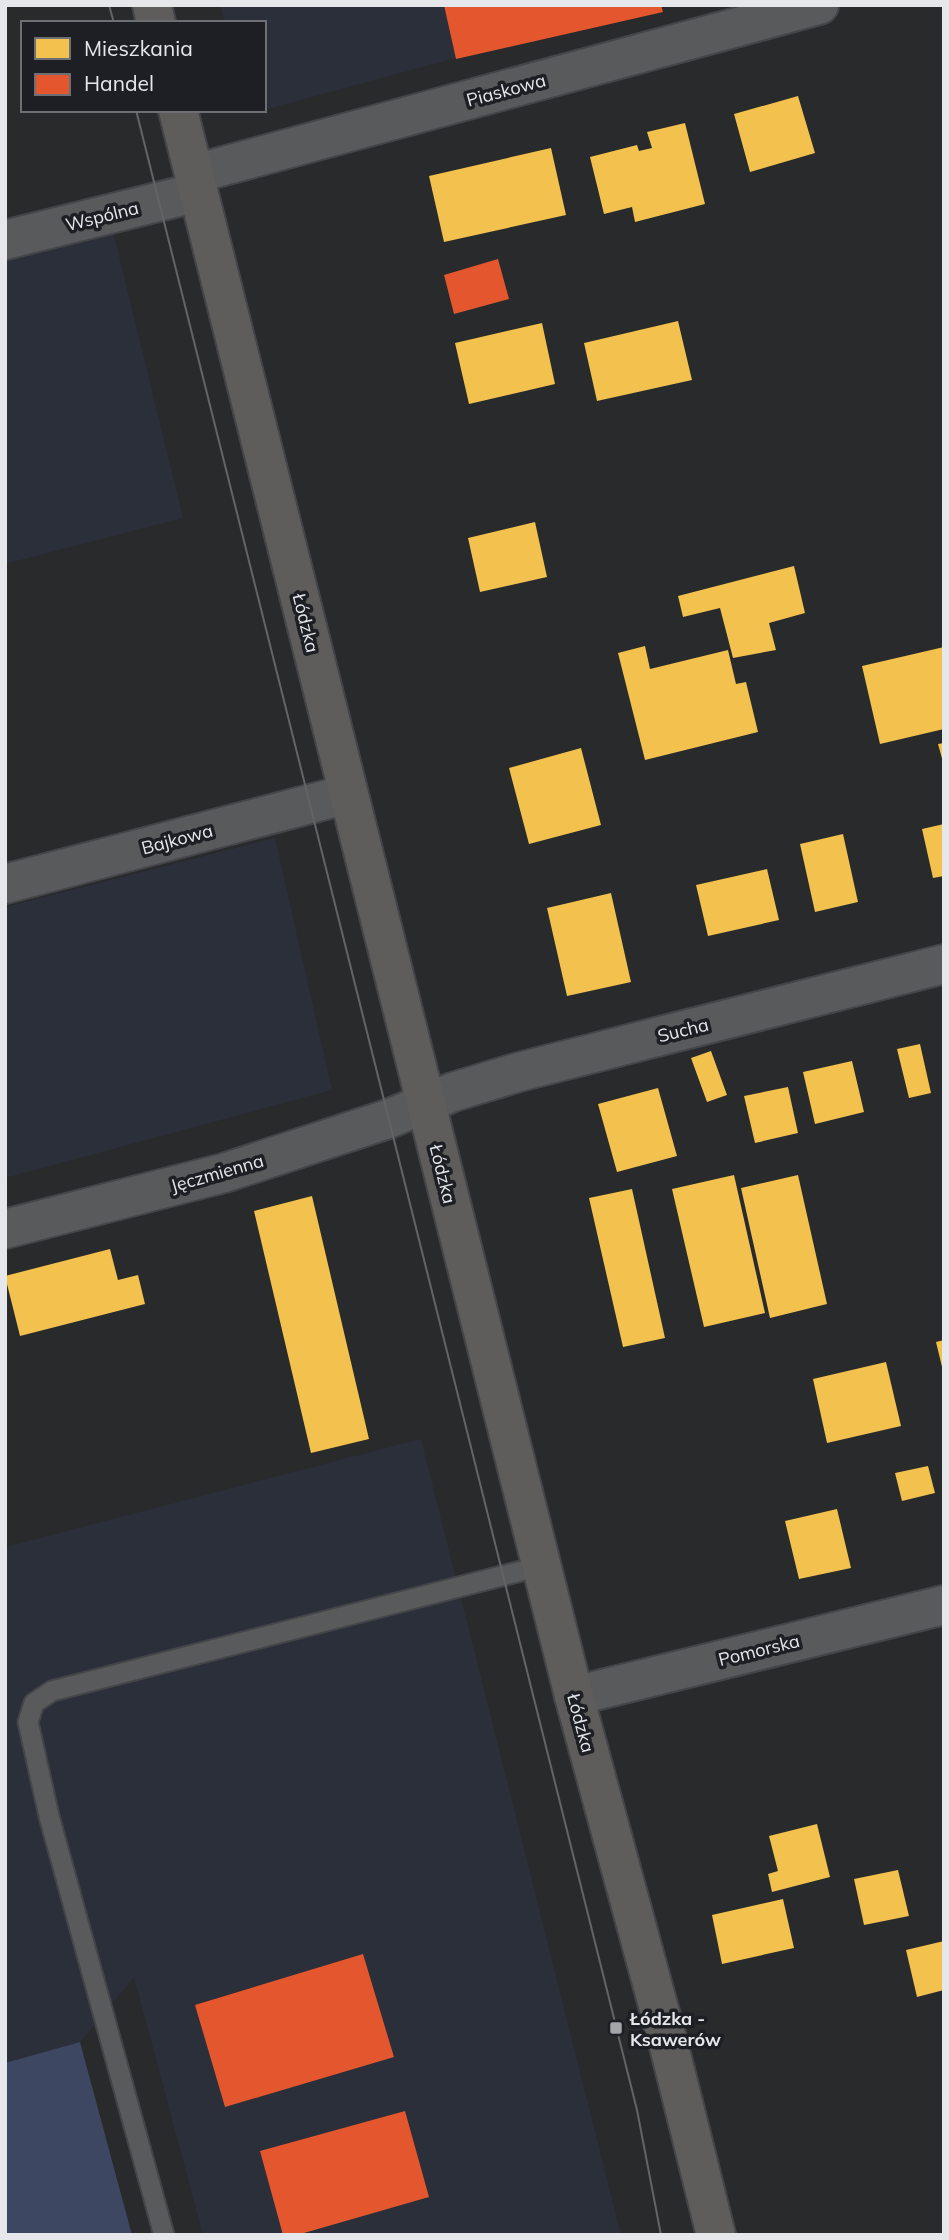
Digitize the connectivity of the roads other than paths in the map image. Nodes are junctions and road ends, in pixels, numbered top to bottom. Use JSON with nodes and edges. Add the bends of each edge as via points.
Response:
{"nodes":[{"id":1,"x":819,"y":5,"type":"edge"},
{"id":2,"x":178,"y":112,"type":"edge"},
{"id":3,"x":196,"y":183,"type":"junction"},
{"id":4,"x":5,"y":240,"type":"edge"},
{"id":5,"x":348,"y":794,"type":"junction"},
{"id":6,"x":5,"y":884,"type":"edge"},
{"id":7,"x":944,"y":964,"type":"edge"},
{"id":8,"x":425,"y":1104,"type":"junction"},
{"id":9,"x":5,"y":1229,"type":"edge"},
{"id":10,"x":541,"y":1566,"type":"junction"},
{"id":11,"x":944,"y":1605,"type":"edge"},
{"id":12,"x":574,"y":1696,"type":"junction"},
{"id":13,"x":164,"y":2235,"type":"edge"},
{"id":14,"x":716,"y":2235,"type":"edge"}],
"edges":[{"from":1,"to":3,"type":"street","name":"Piaskowa"},
{"from":2,"to":3,"type":"main road","name":"Łódzka"},
{"from":3,"to":4,"type":"street","name":"Wspólna"},
{"from":3,"to":5,"type":"main road","name":"Łódzka"},
{"from":5,"to":6,"type":"street","name":"Bajkowa"},
{"from":5,"to":8,"type":"main road","name":"Łódzka"},
{"from":7,"to":8,"type":"street","name":"Sucha","via":[[519,1072]]},
{"from":8,"to":9,"type":"street","name":"Jęczmienna","via":[[224,1173]]},
{"from":8,"to":10,"type":"main road","name":"Łódzka"},
{"from":10,"to":12,"type":"main road","name":"Łódzka"},
{"from":10,"to":13,"type":"lane","via":[[52,1691],[34,1703],[29,1722],[49,1816]]},
{"from":11,"to":12,"type":"street","name":"Pomorska"},
{"from":12,"to":14,"type":"main road","name":"Łódzka"}]}
